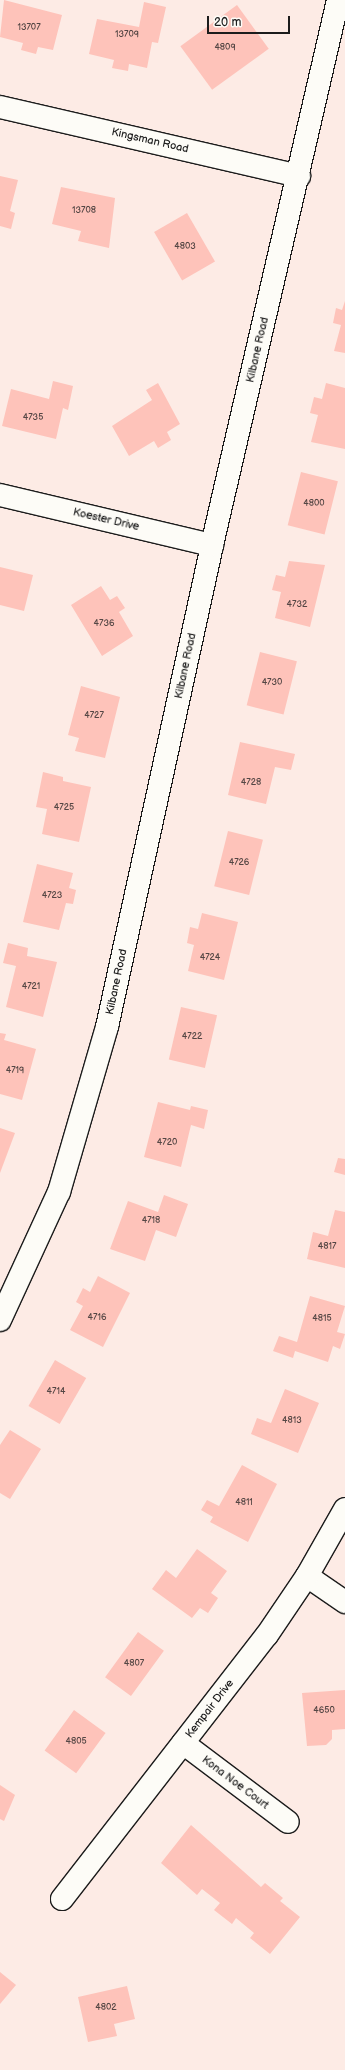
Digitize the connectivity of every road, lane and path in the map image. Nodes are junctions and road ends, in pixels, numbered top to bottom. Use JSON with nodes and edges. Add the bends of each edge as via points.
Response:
{"nodes":[{"id":1,"x":338,"y":0,"type":"edge"},
{"id":2,"x":0,"y":106,"type":"edge"},
{"id":3,"x":299,"y":176,"type":"junction"},
{"id":4,"x":0,"y":495,"type":"edge"},
{"id":5,"x":212,"y":545,"type":"junction"},
{"id":6,"x":0,"y":1320,"type":"edge"},
{"id":7,"x":345,"y":1509,"type":"edge"},
{"id":8,"x":307,"y":1576,"type":"junction"},
{"id":9,"x":345,"y":1602,"type":"edge"},
{"id":10,"x":183,"y":1743,"type":"junction"},
{"id":11,"x":288,"y":1822,"type":"dead end"},
{"id":12,"x":62,"y":1899,"type":"dead end"}],
"edges":[{"from":1,"to":3,"type":"street","name":"Kilbane Road"},
{"from":2,"to":3,"type":"street","name":"Kingsman Road"},
{"from":3,"to":5,"type":"street","name":"Kilbane Road"},
{"from":4,"to":5,"type":"street","name":"Koester Drive"},
{"from":5,"to":6,"type":"street","name":"Kilbane Road","via":[[88,1101],[40,1240]]},
{"from":7,"to":8,"type":"street","name":"Kempair Drive"},
{"from":8,"to":9,"type":"street"},
{"from":8,"to":10,"type":"street","name":"Kempair Drive","via":[[267,1635]]},
{"from":10,"to":11,"type":"street","name":"Kona Noe Court"},
{"from":10,"to":12,"type":"street","name":"Kempair Drive"}]}
